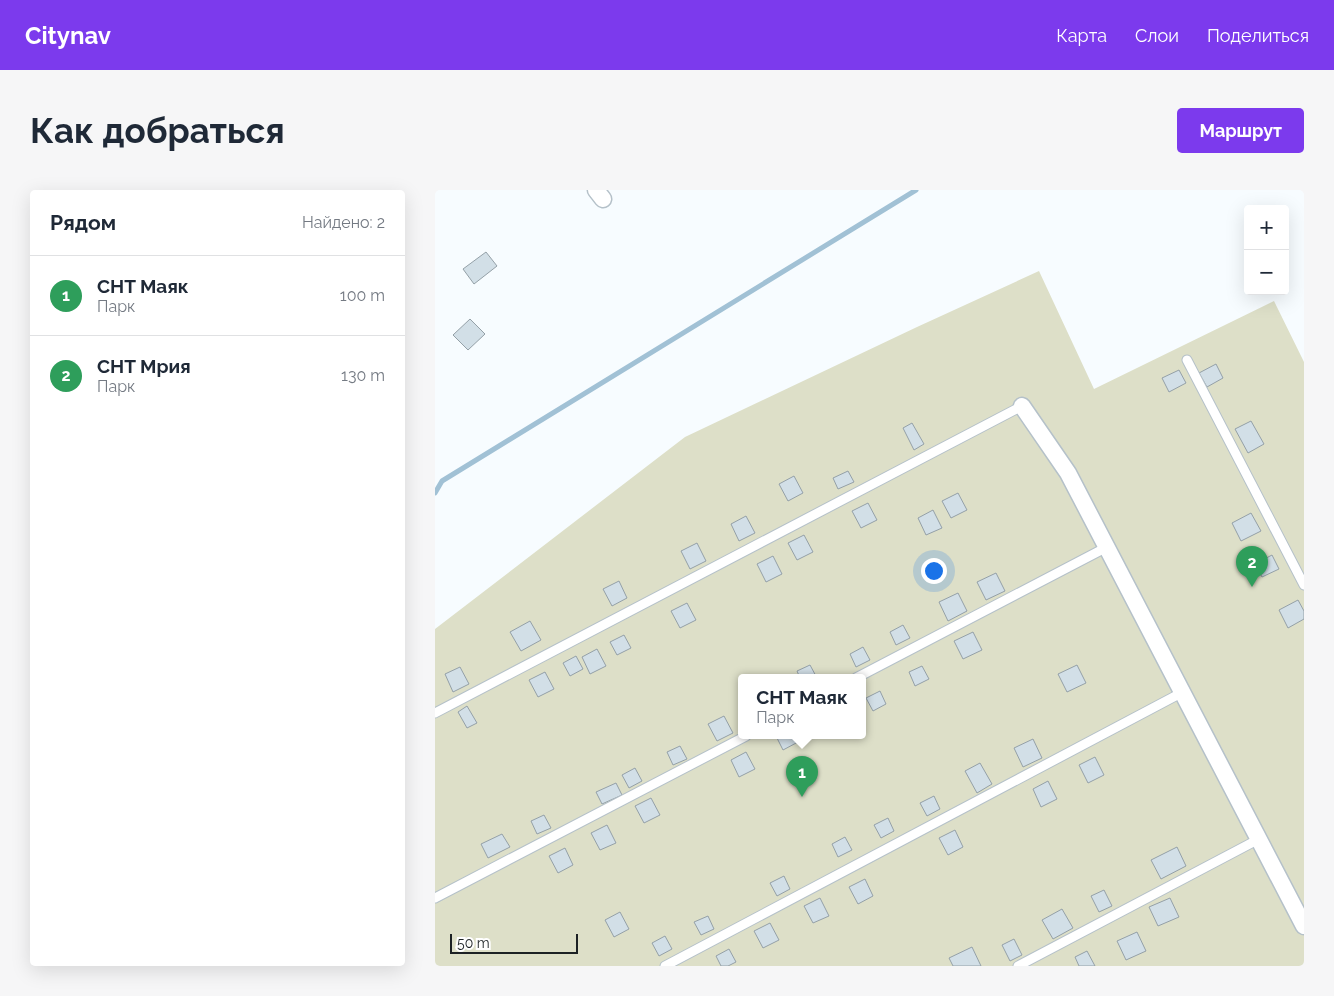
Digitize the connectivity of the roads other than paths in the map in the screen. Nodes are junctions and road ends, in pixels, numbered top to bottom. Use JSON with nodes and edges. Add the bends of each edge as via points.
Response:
{"nodes":[{"id":1,"x":1187,"y":360,"type":"dead end"},
{"id":2,"x":1022,"y":406,"type":"joint"},
{"id":3,"x":1107,"y":547,"type":"junction"},
{"id":4,"x":1304,"y":586,"type":"edge"},
{"id":5,"x":864,"y":674,"type":"edge"},
{"id":6,"x":1183,"y":692,"type":"junction"},
{"id":7,"x":435,"y":713,"type":"edge"},
{"id":8,"x":740,"y":739,"type":"edge"},
{"id":9,"x":1259,"y":839,"type":"junction"},
{"id":10,"x":435,"y":898,"type":"edge"},
{"id":11,"x":1304,"y":926,"type":"edge"},
{"id":12,"x":665,"y":966,"type":"edge"},
{"id":13,"x":1018,"y":966,"type":"edge"}],
"edges":[{"from":1,"to":4,"type":"lane"},
{"from":2,"to":3,"type":"street","via":[[1068,473]]},
{"from":2,"to":7,"type":"lane"},
{"from":3,"to":5,"type":"lane"},
{"from":3,"to":6,"type":"street"},
{"from":6,"to":9,"type":"street"},
{"from":6,"to":12,"type":"lane"},
{"from":8,"to":10,"type":"lane"},
{"from":9,"to":11,"type":"street"},
{"from":9,"to":13,"type":"lane"}]}
